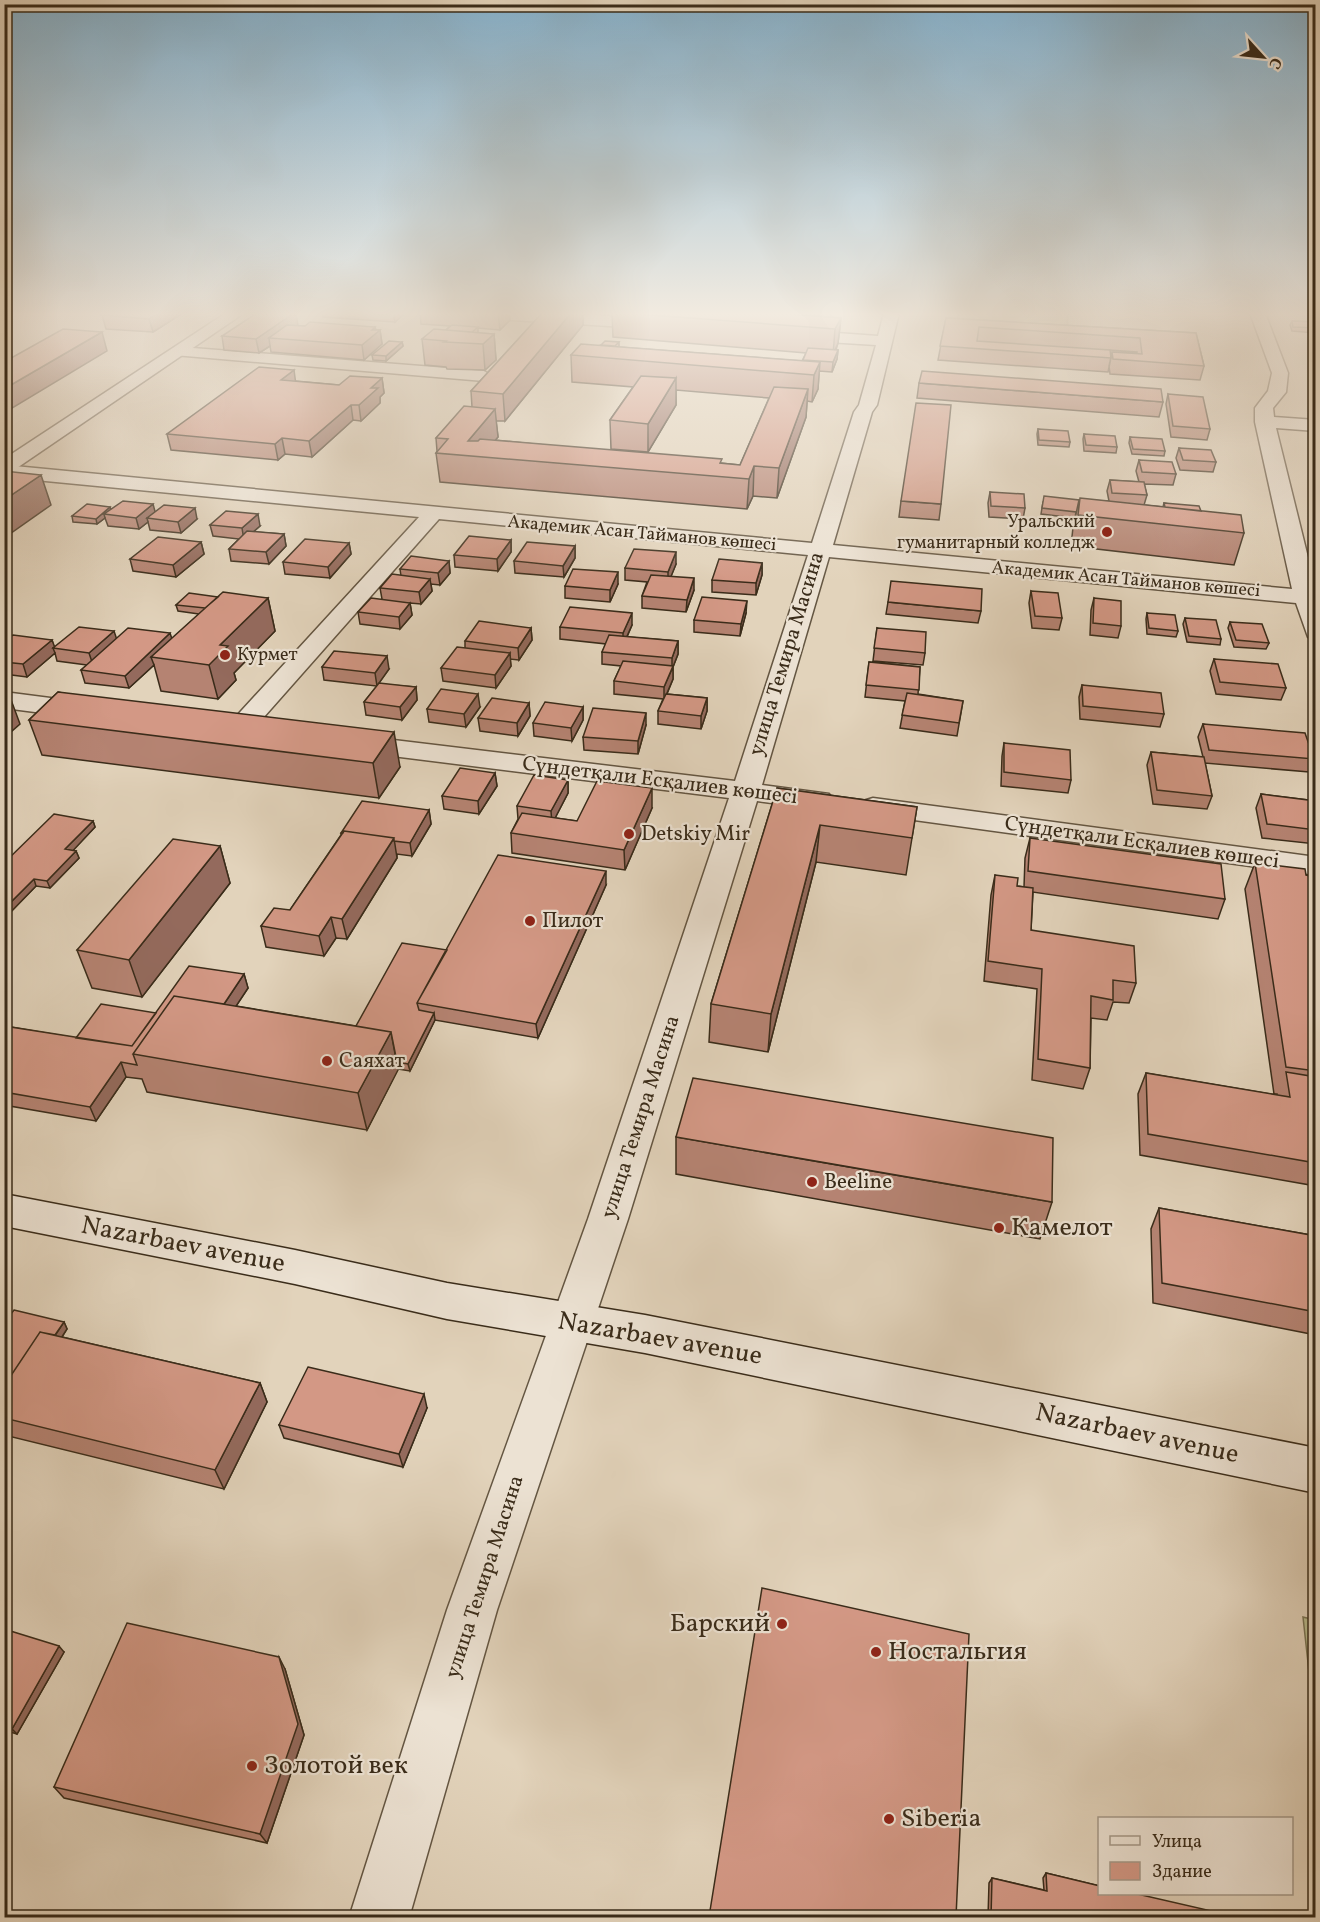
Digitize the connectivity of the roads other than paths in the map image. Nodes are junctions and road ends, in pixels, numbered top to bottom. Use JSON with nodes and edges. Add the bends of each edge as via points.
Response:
{"nodes":[{"id":1,"x":104,"y":403,"type":"edge"},
{"id":2,"x":869,"y":403,"type":"edge"},
{"id":3,"x":1268,"y":403,"type":"edge"},
{"id":4,"x":1264,"y":422,"type":"junction"},
{"id":5,"x":1316,"y":426,"type":"edge"},
{"id":6,"x":9,"y":466,"type":"edge"},
{"id":7,"x":433,"y":514,"type":"junction"},
{"id":8,"x":820,"y":544,"type":"junction"},
{"id":9,"x":1309,"y":591,"type":"edge"},
{"id":10,"x":1316,"y":632,"type":"edge"},
{"id":11,"x":4,"y":700,"type":"edge"},
{"id":12,"x":111,"y":714,"type":"edge"},
{"id":13,"x":275,"y":733,"type":"edge"},
{"id":14,"x":323,"y":740,"type":"edge"},
{"id":15,"x":746,"y":790,"type":"junction"},
{"id":16,"x":1316,"y":866,"type":"edge"},
{"id":17,"x":4,"y":1210,"type":"edge"},
{"id":18,"x":572,"y":1323,"type":"junction"},
{"id":19,"x":1316,"y":1471,"type":"edge"},
{"id":20,"x":379,"y":1917,"type":"edge"}],
"edges":[{"from":1,"to":6,"type":"street"},
{"from":2,"to":8,"type":"street","name":"улица Темира Масина"},
{"from":3,"to":4,"type":"street","via":[[1264,408]]},
{"from":4,"to":5,"type":"street"},
{"from":4,"to":9,"type":"street"},
{"from":6,"to":7,"type":"street","name":"Академик Асан Тайманов көшесі"},
{"from":6,"to":8,"type":"street","name":"Академик Асан Тайманов көшесі"},
{"from":7,"to":8,"type":"street","name":"Академик Асан Тайманов көшесі"},
{"from":7,"to":13,"type":"street","via":[[228,727]]},
{"from":8,"to":9,"type":"street","name":"Академик Асан Тайманов көшесі"},
{"from":8,"to":15,"type":"street","name":"улица Темира Масина"},
{"from":9,"to":10,"type":"street"},
{"from":11,"to":12,"type":"street"},
{"from":14,"to":15,"type":"street","name":"Сүндетқали Есқалиев көшесі"},
{"from":15,"to":16,"type":"street","name":"Сүндетқали Есқалиев көшесі"},
{"from":15,"to":18,"type":"street","name":"улица Темира Масина"},
{"from":17,"to":18,"type":"street","name":"Nazarbaev avenue","via":[[295,1267],[447,1302]]},
{"from":18,"to":19,"type":"street","name":"Nazarbaev avenue","via":[[645,1334]]},
{"from":18,"to":20,"type":"street","name":"улица Темира Масина","via":[[472,1610]]}]}
